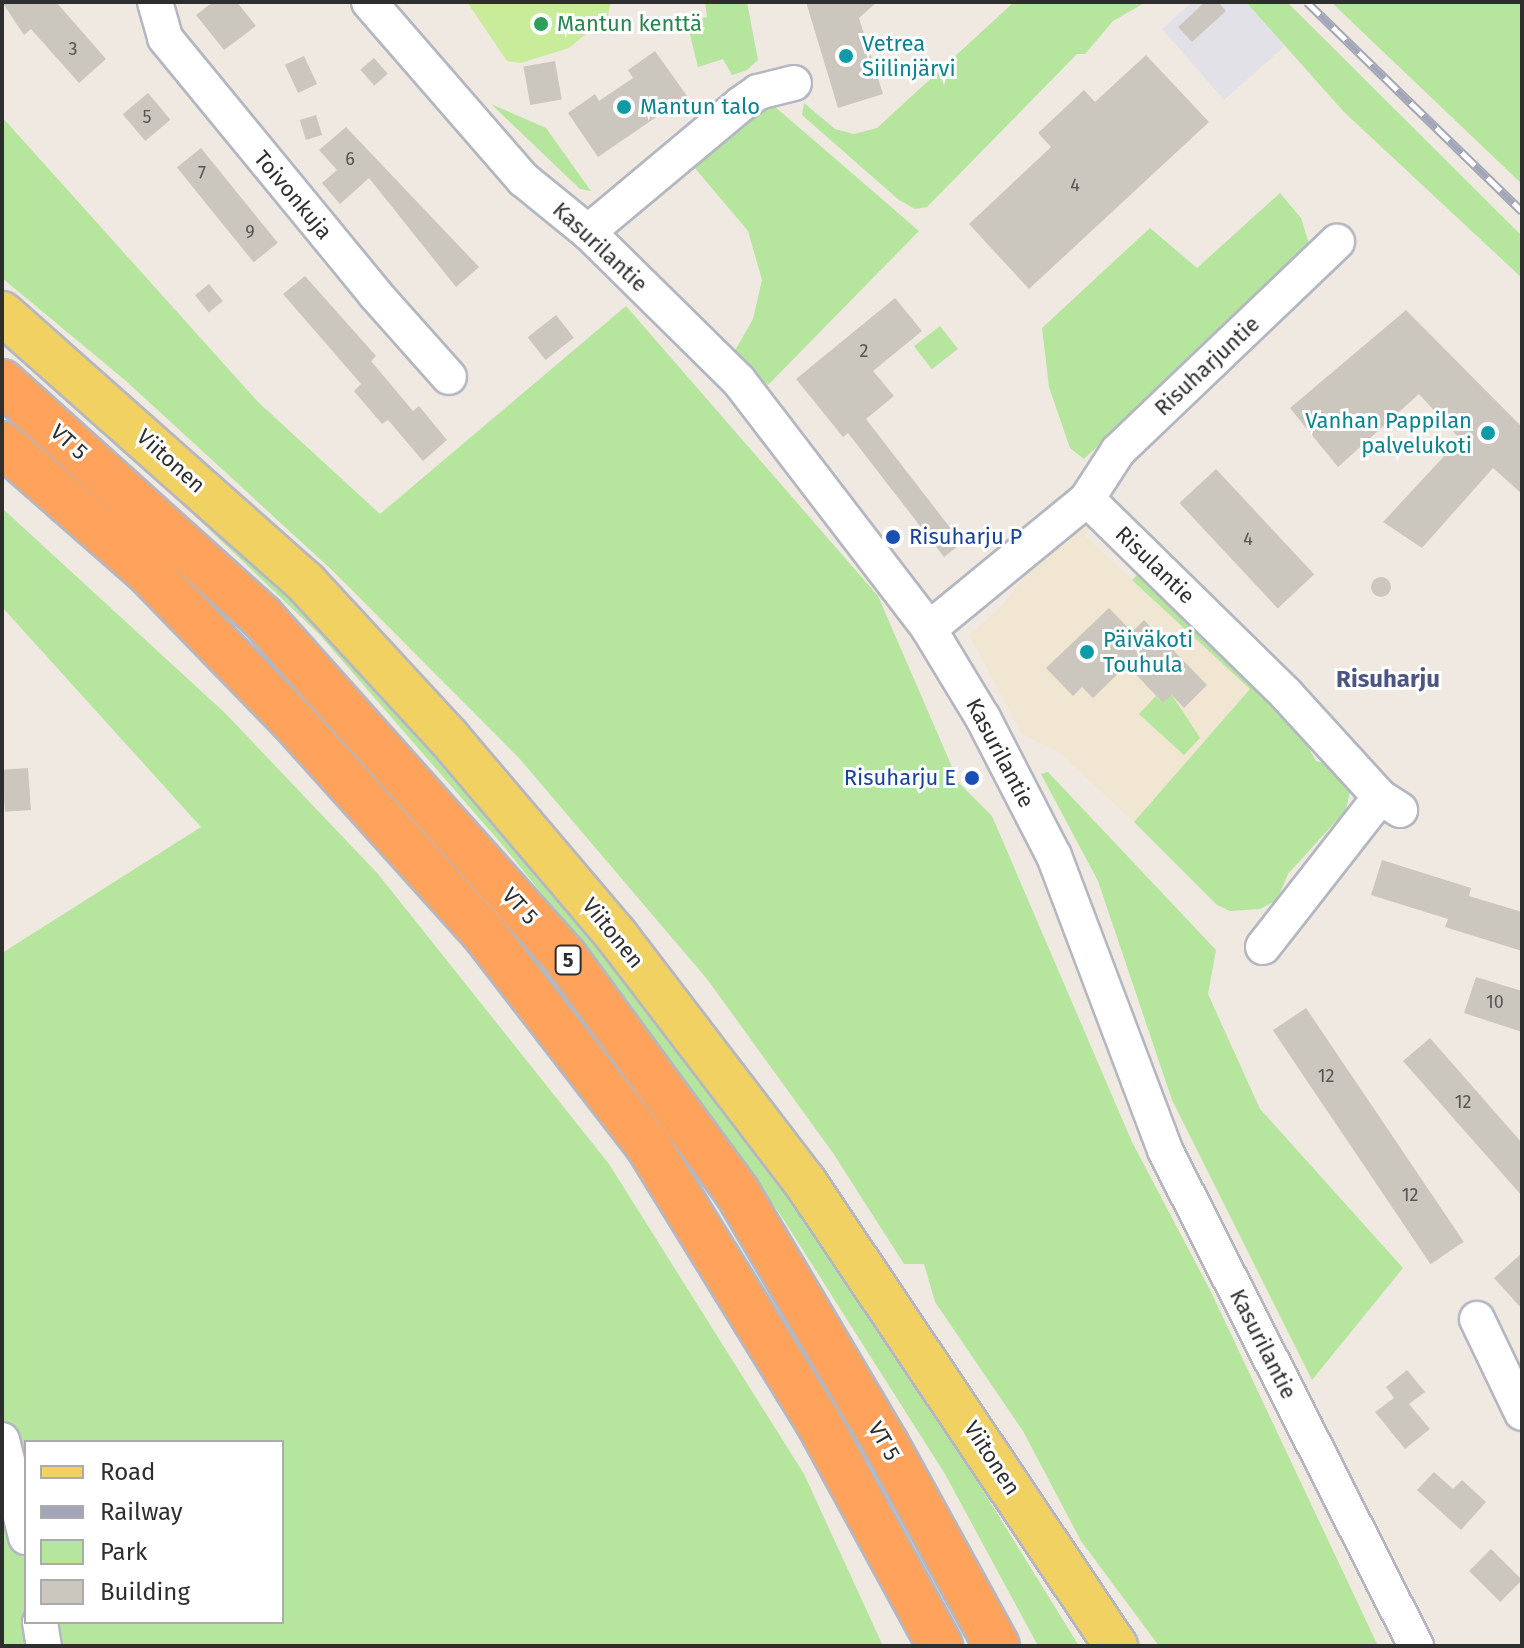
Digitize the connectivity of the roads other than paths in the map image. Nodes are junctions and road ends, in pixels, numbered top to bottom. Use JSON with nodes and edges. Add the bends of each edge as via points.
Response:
{"nodes":[{"id":1,"x":155,"y":2,"type":"edge"},
{"id":2,"x":369,"y":2,"type":"edge"},
{"id":3,"x":794,"y":83,"type":"dead end"},
{"id":4,"x":588,"y":232,"type":"junction"},
{"id":5,"x":1337,"y":242,"type":"dead end"},
{"id":6,"x":2,"y":313,"type":"edge"},
{"id":7,"x":449,"y":377,"type":"dead end"},
{"id":8,"x":2,"y":382,"type":"edge"},
{"id":9,"x":2,"y":444,"type":"edge"},
{"id":10,"x":1087,"y":499,"type":"junction"},
{"id":11,"x":929,"y":629,"type":"junction"},
{"id":12,"x":1263,"y":947,"type":"dead end"},
{"id":13,"x":1477,"y":1319,"type":"dead end"},
{"id":14,"x":1522,"y":1413,"type":"edge"},
{"id":15,"x":2,"y":1440,"type":"edge"},
{"id":16,"x":24,"y":1529,"type":"edge"},
{"id":17,"x":40,"y":1624,"type":"edge"},
{"id":18,"x":44,"y":1646,"type":"edge"},
{"id":19,"x":940,"y":1646,"type":"edge"},
{"id":20,"x":997,"y":1646,"type":"edge"},
{"id":21,"x":1116,"y":1646,"type":"edge"},
{"id":22,"x":1416,"y":1646,"type":"edge"}],
"edges":[{"from":1,"to":7,"type":"street","name":"Toivonkuja","via":[[165,38]]},
{"from":2,"to":4,"type":"street","name":"Kasurilantie","via":[[524,180]]},
{"from":3,"to":4,"type":"street","via":[[758,92],[741,104]]},
{"from":4,"to":11,"type":"street","name":"Kasurilantie","via":[[739,381]]},
{"from":5,"to":10,"type":"street","name":"Risuharjuntie","via":[[1118,451]]},
{"from":6,"to":21,"type":"main road","name":"Viitonen","via":[[306,583],[449,738],[616,935],[805,1182]]},
{"from":8,"to":20,"type":"highway","name":"VT 5","number":"5","via":[[262,617],[565,957],[737,1192],[886,1444]]},
{"from":9,"to":19,"type":"highway","name":"VT 5","number":"5","via":[[158,582],[291,719],[483,932],[647,1144],[817,1420]]},
{"from":10,"to":11,"type":"street"},
{"from":10,"to":12,"type":"street","name":"Risulantie","via":[[1390,803]]},
{"from":11,"to":22,"type":"street","name":"Kasurilantie","via":[[983,718],[1054,856],[1165,1150]]},
{"from":13,"to":14,"type":"street"},
{"from":15,"to":16,"type":"street"},
{"from":17,"to":18,"type":"street"}]}
